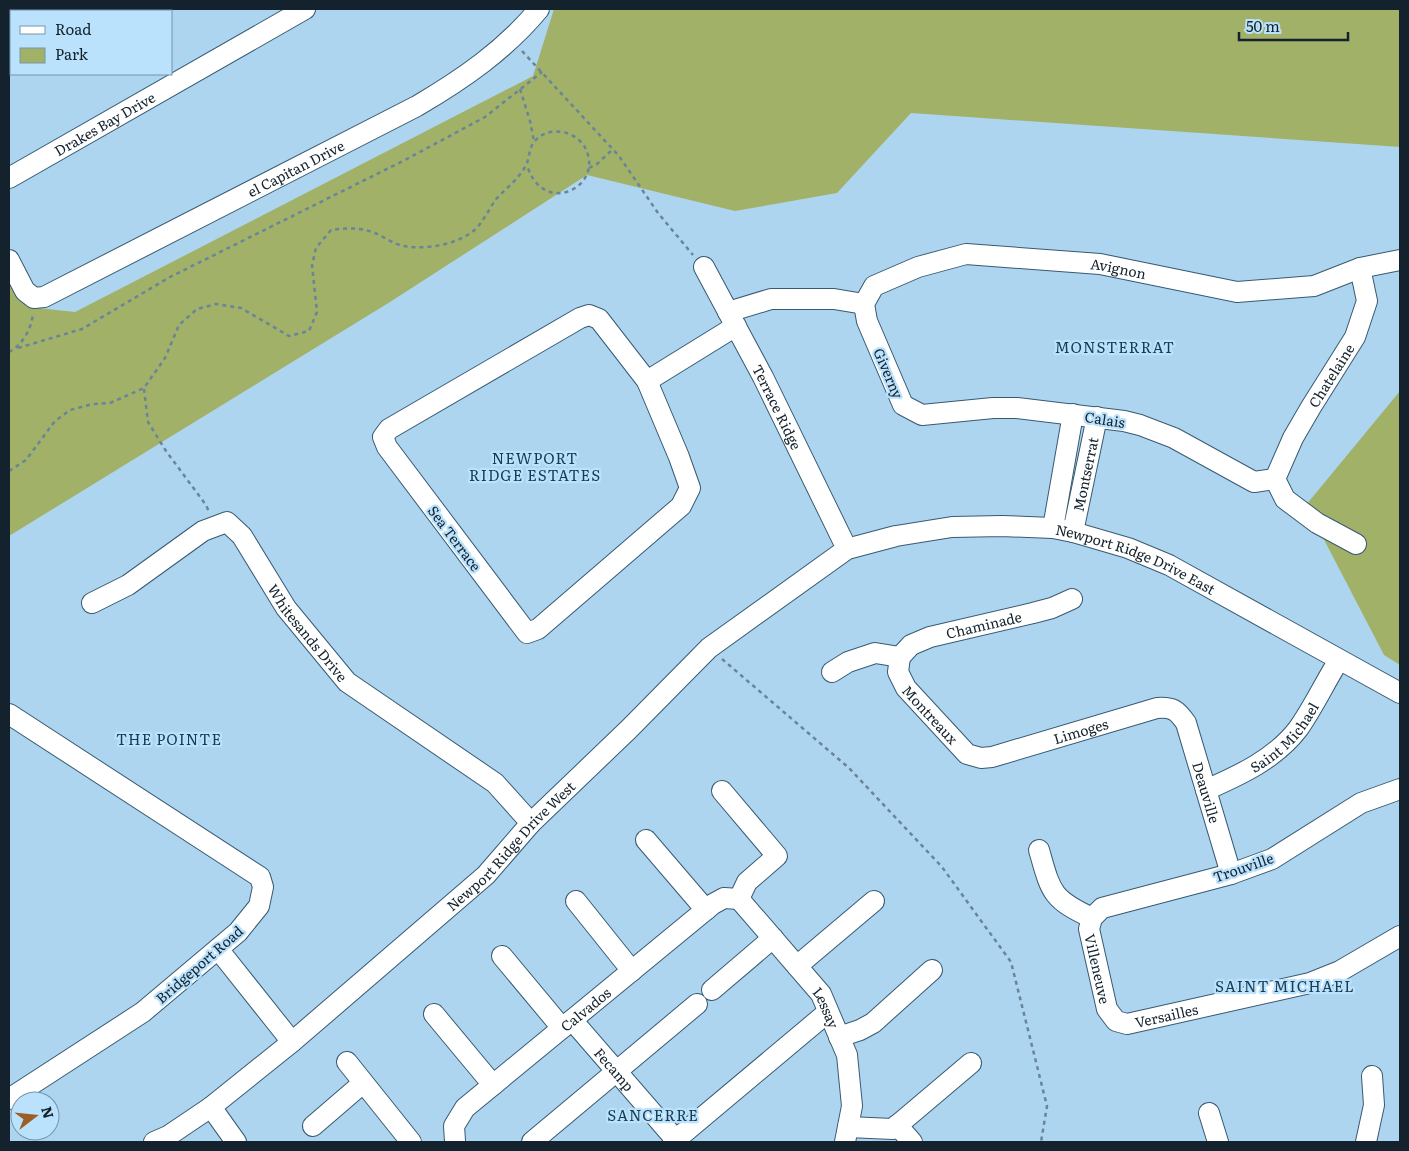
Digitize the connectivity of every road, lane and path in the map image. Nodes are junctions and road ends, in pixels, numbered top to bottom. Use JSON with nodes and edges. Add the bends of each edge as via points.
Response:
{"nodes":[{"id":1,"x":306,"y":9,"type":"edge"},
{"id":2,"x":538,"y":9,"type":"edge"},
{"id":3,"x":511,"y":39,"type":"junction"},
{"id":4,"x":542,"y":72,"type":"junction"},
{"id":5,"x":520,"y":90,"type":"junction"},
{"id":6,"x":534,"y":142,"type":"junction"},
{"id":7,"x":613,"y":149,"type":"junction"},
{"id":8,"x":527,"y":165,"type":"junction"},
{"id":9,"x":589,"y":168,"type":"junction"},
{"id":10,"x":9,"y":178,"type":"edge"},
{"id":11,"x":9,"y":260,"type":"edge"},
{"id":12,"x":1400,"y":260,"type":"edge"},
{"id":13,"x":704,"y":267,"type":"joint"},
{"id":14,"x":1360,"y":268,"type":"junction"},
{"id":15,"x":34,"y":298,"type":"junction"},
{"id":16,"x":866,"y":312,"type":"junction"},
{"id":17,"x":732,"y":319,"type":"junction"},
{"id":18,"x":18,"y":348,"type":"junction"},
{"id":19,"x":9,"y":352,"type":"edge"},
{"id":20,"x":647,"y":381,"type":"junction"},
{"id":21,"x":144,"y":388,"type":"junction"},
{"id":22,"x":1073,"y":414,"type":"junction"},
{"id":23,"x":922,"y":415,"type":"joint"},
{"id":24,"x":1097,"y":417,"type":"junction"},
{"id":25,"x":1065,"y":462,"type":"junction"},
{"id":26,"x":1086,"y":465,"type":"junction"},
{"id":27,"x":9,"y":471,"type":"edge"},
{"id":28,"x":1275,"y":479,"type":"junction"},
{"id":29,"x":216,"y":526,"type":"junction"},
{"id":30,"x":1052,"y":528,"type":"junction"},
{"id":31,"x":1073,"y":532,"type":"junction"},
{"id":32,"x":1356,"y":544,"type":"dead end"},
{"id":33,"x":847,"y":549,"type":"junction"},
{"id":34,"x":1072,"y":599,"type":"dead end"},
{"id":35,"x":92,"y":602,"type":"dead end"},
{"id":36,"x":709,"y":648,"type":"junction"},
{"id":37,"x":900,"y":658,"type":"junction"},
{"id":38,"x":1339,"y":660,"type":"junction"},
{"id":39,"x":832,"y":672,"type":"dead end"},
{"id":40,"x":1400,"y":693,"type":"edge"},
{"id":41,"x":1179,"y":713,"type":"joint"},
{"id":42,"x":9,"y":714,"type":"edge"},
{"id":43,"x":981,"y":758,"type":"joint"},
{"id":44,"x":1400,"y":789,"type":"edge"},
{"id":45,"x":1206,"y":790,"type":"junction"},
{"id":46,"x":722,"y":791,"type":"dead end"},
{"id":47,"x":531,"y":823,"type":"junction"},
{"id":48,"x":646,"y":840,"type":"dead end"},
{"id":49,"x":1039,"y":850,"type":"dead end"},
{"id":50,"x":1231,"y":874,"type":"junction"},
{"id":51,"x":739,"y":899,"type":"junction"},
{"id":52,"x":576,"y":901,"type":"dead end"},
{"id":53,"x":874,"y":901,"type":"dead end"},
{"id":54,"x":706,"y":910,"type":"junction"},
{"id":55,"x":1097,"y":913,"type":"junction"},
{"id":56,"x":1400,"y":936,"type":"edge"},
{"id":57,"x":773,"y":938,"type":"junction"},
{"id":58,"x":218,"y":949,"type":"junction"},
{"id":59,"x":502,"y":956,"type":"dead end"},
{"id":60,"x":797,"y":966,"type":"junction"},
{"id":61,"x":932,"y":970,"type":"dead end"},
{"id":62,"x":632,"y":971,"type":"junction"},
{"id":63,"x":712,"y":990,"type":"dead end"},
{"id":64,"x":698,"y":1004,"type":"dead end"},
{"id":65,"x":828,"y":1012,"type":"junction"},
{"id":66,"x":434,"y":1014,"type":"dead end"},
{"id":67,"x":567,"y":1024,"type":"junction"},
{"id":68,"x":1127,"y":1024,"type":"joint"},
{"id":69,"x":839,"y":1037,"type":"junction"},
{"id":70,"x":292,"y":1042,"type":"junction"},
{"id":71,"x":347,"y":1062,"type":"dead end"},
{"id":72,"x":971,"y":1063,"type":"dead end"},
{"id":73,"x":617,"y":1072,"type":"junction"},
{"id":74,"x":1372,"y":1076,"type":"dead end"},
{"id":75,"x":363,"y":1083,"type":"junction"},
{"id":76,"x":494,"y":1085,"type":"junction"},
{"id":77,"x":9,"y":1099,"type":"edge"},
{"id":78,"x":211,"y":1106,"type":"junction"},
{"id":79,"x":1209,"y":1113,"type":"dead end"},
{"id":80,"x":898,"y":1125,"type":"junction"},
{"id":81,"x":313,"y":1126,"type":"dead end"},
{"id":82,"x":847,"y":1135,"type":"edge"},
{"id":83,"x":162,"y":1140,"type":"edge"},
{"id":84,"x":675,"y":1141,"type":"edge"},
{"id":85,"x":236,"y":1142,"type":"edge"},
{"id":86,"x":411,"y":1142,"type":"edge"},
{"id":87,"x":454,"y":1142,"type":"edge"},
{"id":88,"x":532,"y":1142,"type":"edge"},
{"id":89,"x":912,"y":1142,"type":"edge"},
{"id":90,"x":1041,"y":1142,"type":"edge"},
{"id":91,"x":1218,"y":1142,"type":"edge"},
{"id":92,"x":1366,"y":1142,"type":"edge"}],
"edges":[{"from":1,"to":10,"type":"street","name":"Drakes Bay Drive"},
{"from":2,"to":3,"type":"street","name":"el Capitan Drive"},
{"from":3,"to":4,"type":"path"},
{"from":3,"to":15,"type":"street","name":"el Capitan Drive","via":[[470,73],[417,106],[44,297]]},
{"from":4,"to":5,"type":"path"},
{"from":4,"to":7,"type":"path"},
{"from":5,"to":6,"type":"path"},
{"from":5,"to":18,"type":"path","via":[[485,117],[170,277],[82,329]]},
{"from":6,"to":8,"type":"path","via":[[528,152]]},
{"from":6,"to":9,"type":"path","via":[[545,134],[559,131],[572,134],[582,142],[588,154]]},
{"from":7,"to":9,"type":"path"},
{"from":7,"to":13,"type":"path","via":[[658,213]]},
{"from":8,"to":9,"type":"path","via":[[539,187],[550,193],[575,189]]},
{"from":8,"to":21,"type":"path","via":[[474,231],[453,242],[422,248],[401,246],[374,232],[352,227],[331,230],[316,248],[312,265],[317,312],[309,331],[289,336],[241,308],[216,304],[197,309],[179,324],[165,358]]},
{"from":11,"to":15,"type":"street","via":[[24,291]]},
{"from":12,"to":14,"type":"street","name":"Avignon"},
{"from":13,"to":17,"type":"street","name":"Terrace Ridge"},
{"from":14,"to":16,"type":"street","name":"Avignon","via":[[1314,286],[1237,292],[1100,264],[966,254],[918,267],[874,286]]},
{"from":14,"to":28,"type":"street","name":"Chatelaine","via":[[1367,301],[1355,337],[1297,430]]},
{"from":15,"to":18,"type":"path","via":[[33,322]]},
{"from":16,"to":17,"type":"street","via":[[834,299],[771,299]]},
{"from":16,"to":23,"type":"street","name":"Giverny","via":[[903,405]]},
{"from":17,"to":20,"type":"street"},
{"from":17,"to":33,"type":"street","name":"Terrace Ridge"},
{"from":18,"to":19,"type":"path"},
{"from":20,"to":20,"type":"street","name":"Sea Terrace","via":[[599,319],[589,315],[389,429],[383,437],[387,448],[527,632],[538,629],[681,506],[690,488]]},
{"from":21,"to":27,"type":"path","via":[[110,403],[70,410],[55,421],[26,460]]},
{"from":21,"to":29,"type":"path","via":[[148,422],[206,505]]},
{"from":22,"to":23,"type":"street","name":"Calais","via":[[993,408]]},
{"from":22,"to":24,"type":"street","name":"Calais"},
{"from":22,"to":25,"type":"street","name":"Montserrat"},
{"from":24,"to":26,"type":"street","name":"Montserrat"},
{"from":24,"to":28,"type":"street","name":"Calais","via":[[1160,432],[1254,482]]},
{"from":25,"to":26,"type":"street"},
{"from":25,"to":30,"type":"street","name":"Montserrat"},
{"from":26,"to":31,"type":"street","name":"Montserrat"},
{"from":28,"to":32,"type":"street","via":[[1285,499],[1317,523]]},
{"from":29,"to":35,"type":"street","via":[[203,531],[128,585]]},
{"from":29,"to":47,"type":"street","name":"Whitesands Drive","via":[[227,522],[242,536],[286,608],[347,682],[495,782]]},
{"from":30,"to":31,"type":"street","name":"Newport Ridge Drive East"},
{"from":30,"to":33,"type":"street","name":"Newport Ridge Drive East","via":[[952,527],[896,536]]},
{"from":31,"to":38,"type":"street","name":"Newport Ridge Drive East","via":[[1128,548],[1169,565]]},
{"from":33,"to":36,"type":"street","name":"Newport Ridge Drive West"},
{"from":34,"to":37,"type":"street","name":"Chaminade","via":[[1052,608],[930,637],[910,645]]},
{"from":36,"to":47,"type":"street","name":"Newport Ridge Drive West"},
{"from":36,"to":90,"type":"path","via":[[849,768],[942,867],[1010,962],[1047,1106]]},
{"from":37,"to":39,"type":"street","via":[[875,654],[848,662]]},
{"from":37,"to":43,"type":"street","name":"Montreaux","via":[[898,672],[906,688],[967,754]]},
{"from":38,"to":40,"type":"street","name":"Newport Ridge Drive East"},
{"from":38,"to":45,"type":"street","name":"Saint Michael","via":[[1297,729],[1274,752],[1248,771]]},
{"from":41,"to":43,"type":"street","name":"Limoges","via":[[1170,707],[1157,708]]},
{"from":41,"to":45,"type":"street","name":"Deauville","via":[[1186,723]]},
{"from":42,"to":58,"type":"street","name":"Bridgeport Road","via":[[260,876],[263,887],[259,906],[238,932]]},
{"from":44,"to":50,"type":"street","name":"Trouville","via":[[1361,803],[1272,859]]},
{"from":45,"to":50,"type":"street","name":"Deauville"},
{"from":46,"to":51,"type":"street","via":[[777,856],[747,882]]},
{"from":47,"to":70,"type":"street","name":"Newport Ridge Drive West","via":[[486,875]]},
{"from":48,"to":54,"type":"street"},
{"from":49,"to":55,"type":"street","via":[[1048,881],[1057,897],[1070,908]]},
{"from":50,"to":55,"type":"street","name":"Trouville"},
{"from":51,"to":54,"type":"street","name":"Calvados","via":[[724,898]]},
{"from":51,"to":57,"type":"street","name":"Lessay"},
{"from":52,"to":62,"type":"street"},
{"from":53,"to":60,"type":"street"},
{"from":54,"to":62,"type":"street","name":"Calvados"},
{"from":55,"to":68,"type":"street","name":"Villeneuve","via":[[1089,929],[1107,1009],[1116,1020]]},
{"from":56,"to":68,"type":"street","name":"Versailles","via":[[1340,971],[1310,983]]},
{"from":57,"to":60,"type":"street","name":"Lessay"},
{"from":57,"to":63,"type":"street"},
{"from":58,"to":70,"type":"street"},
{"from":58,"to":77,"type":"street","name":"Bridgeport Road","via":[[143,1012]]},
{"from":59,"to":67,"type":"street","name":"Fecamp"},
{"from":60,"to":65,"type":"street","name":"Lessay","via":[[820,994]]},
{"from":61,"to":69,"type":"street","via":[[873,1023]]},
{"from":62,"to":67,"type":"street","name":"Calvados"},
{"from":64,"to":73,"type":"street"},
{"from":65,"to":69,"type":"street","name":"Lessay"},
{"from":65,"to":84,"type":"street"},
{"from":66,"to":76,"type":"street"},
{"from":67,"to":73,"type":"street","name":"Fecamp"},
{"from":67,"to":76,"type":"street","name":"Calvados"},
{"from":69,"to":82,"type":"street","name":"Lessay","via":[[847,1055],[852,1106]]},
{"from":70,"to":78,"type":"street","name":"Newport Ridge Drive West"},
{"from":71,"to":75,"type":"street"},
{"from":72,"to":80,"type":"street"},
{"from":73,"to":84,"type":"street","name":"Fecamp"},
{"from":73,"to":88,"type":"street"},
{"from":74,"to":92,"type":"street","via":[[1374,1105]]},
{"from":75,"to":81,"type":"street"},
{"from":75,"to":86,"type":"street"},
{"from":76,"to":87,"type":"street","name":"Calvados","via":[[466,1108],[454,1126]]},
{"from":78,"to":83,"type":"street","name":"Newport Ridge Drive West"},
{"from":78,"to":85,"type":"street"},
{"from":79,"to":91,"type":"street"},
{"from":80,"to":82,"type":"street","via":[[893,1129]]},
{"from":80,"to":89,"type":"street"}]}
